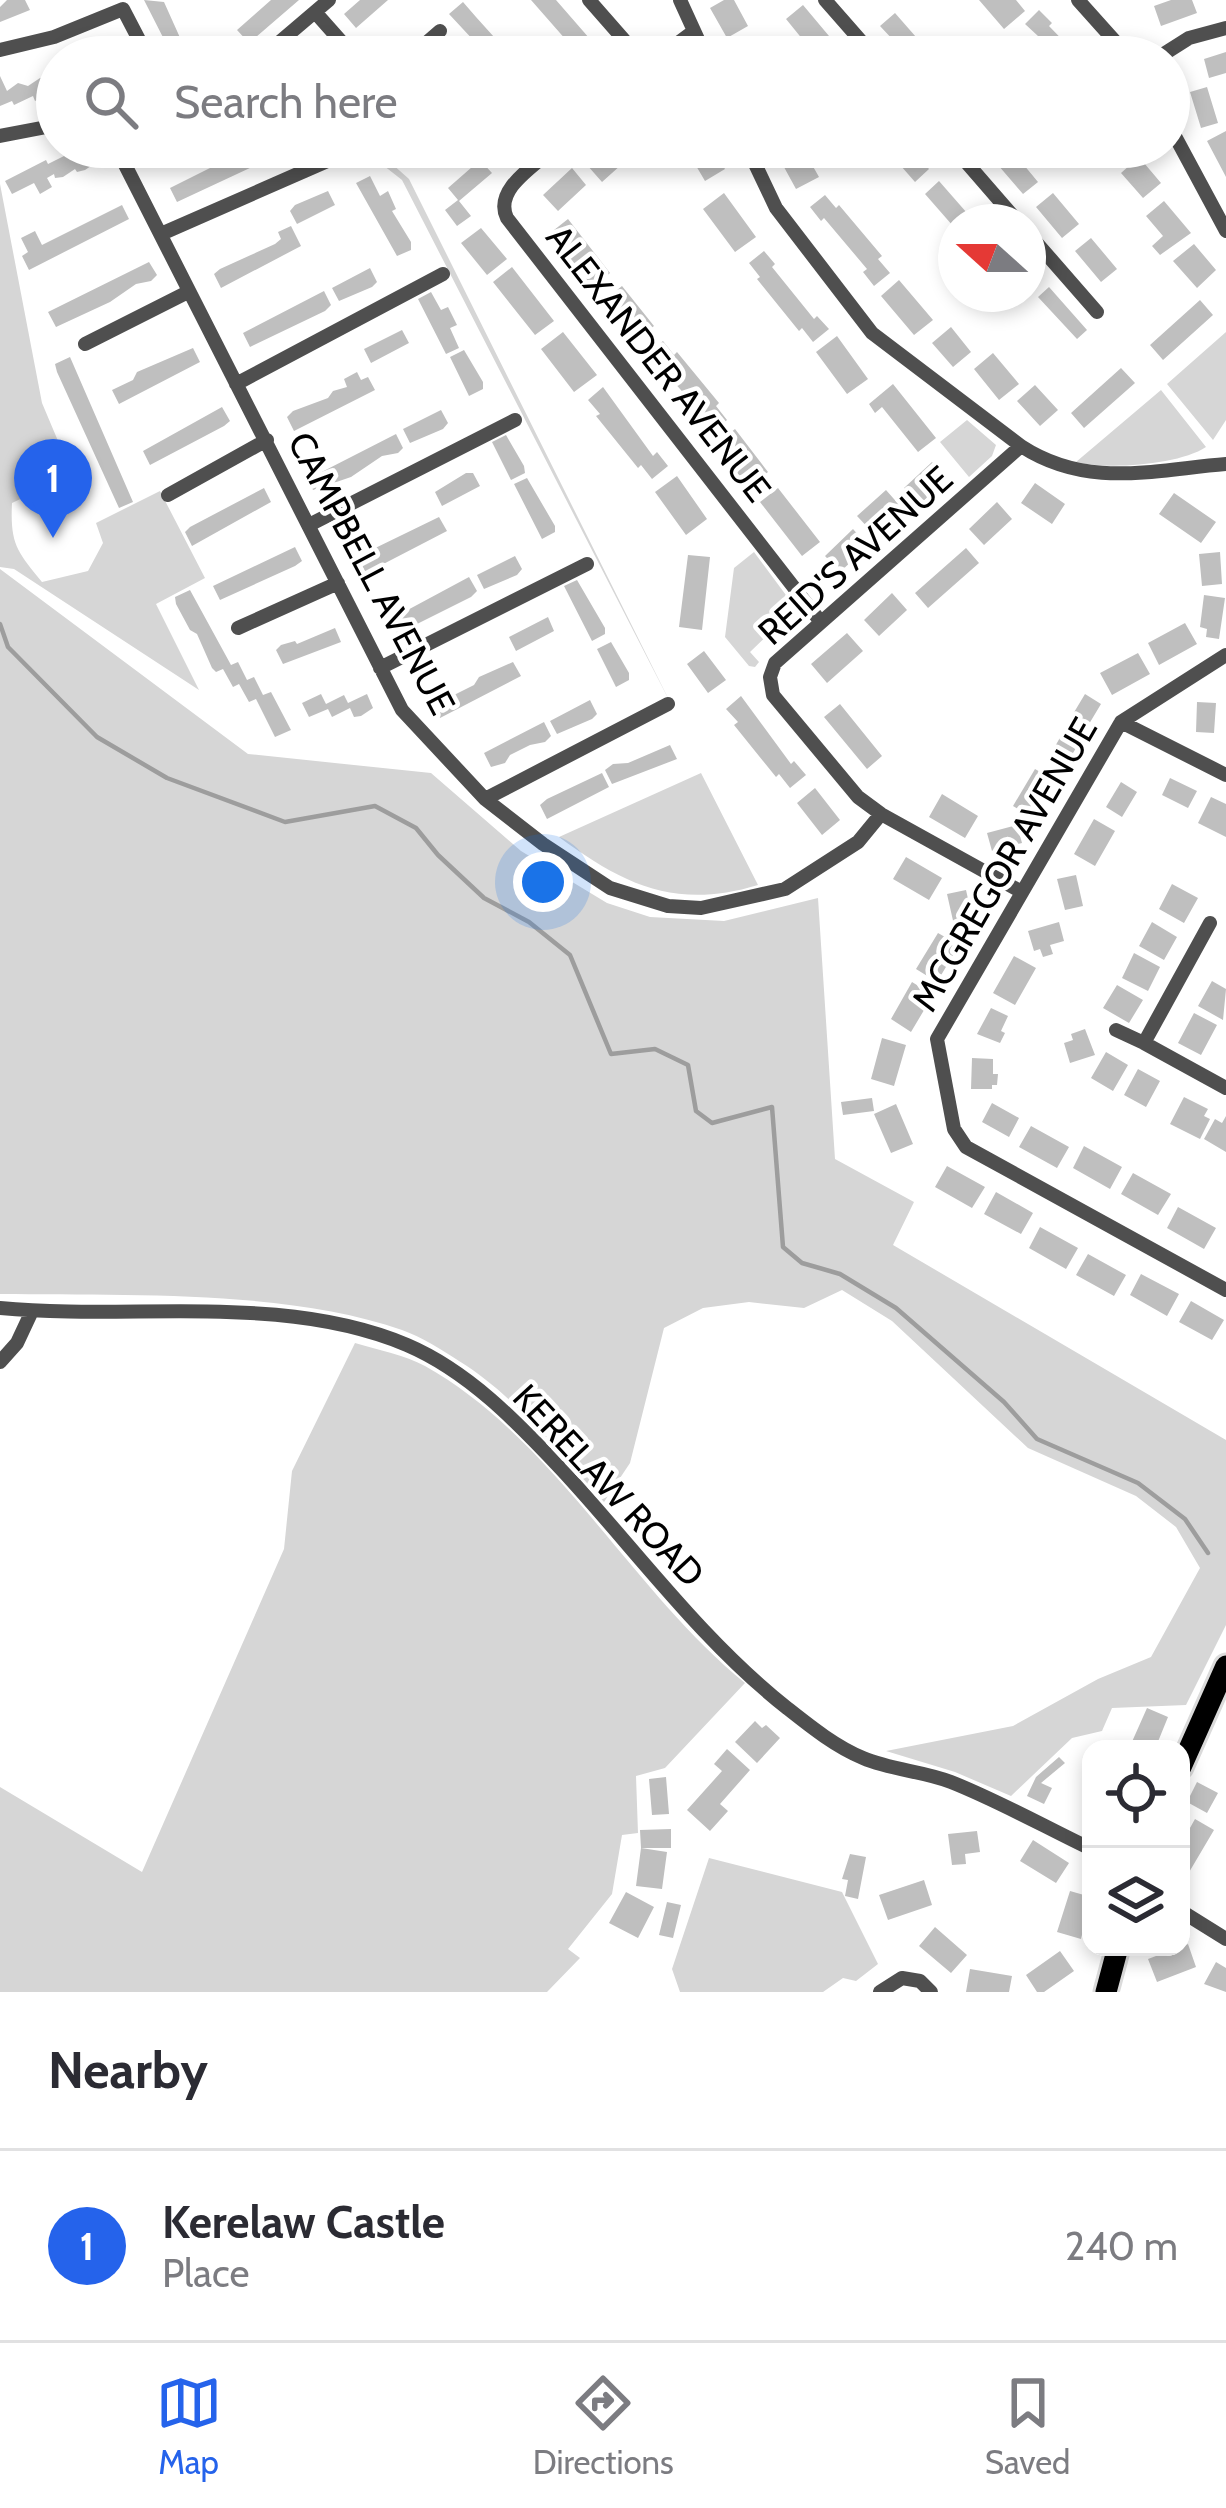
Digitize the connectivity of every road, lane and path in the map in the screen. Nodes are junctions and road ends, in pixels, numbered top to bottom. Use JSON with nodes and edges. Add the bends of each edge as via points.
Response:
{"nodes":[{"id":1,"x":328,"y":0,"type":"edge"},
{"id":2,"x":589,"y":0,"type":"edge"},
{"id":3,"x":680,"y":0,"type":"edge"},
{"id":4,"x":825,"y":0,"type":"edge"},
{"id":5,"x":1078,"y":0,"type":"edge"},
{"id":6,"x":315,"y":12,"type":"junction"},
{"id":7,"x":1226,"y":28,"type":"edge"},
{"id":8,"x":440,"y":31,"type":"dead end"},
{"id":9,"x":694,"y":32,"type":"junction"},
{"id":10,"x":56,"y":36,"type":"edge"},
{"id":11,"x":137,"y":36,"type":"edge"},
{"id":12,"x":287,"y":36,"type":"edge"},
{"id":13,"x":336,"y":36,"type":"edge"},
{"id":14,"x":434,"y":36,"type":"edge"},
{"id":15,"x":621,"y":36,"type":"edge"},
{"id":16,"x":688,"y":36,"type":"edge"},
{"id":17,"x":696,"y":36,"type":"edge"},
{"id":18,"x":857,"y":36,"type":"edge"},
{"id":19,"x":1110,"y":36,"type":"edge"},
{"id":20,"x":1190,"y":38,"type":"edge"},
{"id":21,"x":36,"y":41,"type":"edge"},
{"id":22,"x":0,"y":50,"type":"edge"},
{"id":23,"x":36,"y":129,"type":"edge"},
{"id":24,"x":0,"y":136,"type":"edge"},
{"id":25,"x":1190,"y":164,"type":"edge"},
{"id":26,"x":127,"y":168,"type":"edge"},
{"id":27,"x":311,"y":168,"type":"edge"},
{"id":28,"x":533,"y":168,"type":"edge"},
{"id":29,"x":757,"y":168,"type":"edge"},
{"id":30,"x":971,"y":168,"type":"edge"},
{"id":31,"x":1002,"y":204,"type":"edge"},
{"id":32,"x":1226,"y":231,"type":"edge"},
{"id":33,"x":160,"y":234,"type":"junction"},
{"id":34,"x":1046,"y":254,"type":"edge"},
{"id":35,"x":443,"y":274,"type":"dead end"},
{"id":36,"x":188,"y":292,"type":"junction"},
{"id":37,"x":1097,"y":312,"type":"dead end"},
{"id":38,"x":85,"y":344,"type":"dead end"},
{"id":39,"x":236,"y":384,"type":"junction"},
{"id":40,"x":515,"y":420,"type":"dead end"},
{"id":41,"x":267,"y":440,"type":"junction"},
{"id":42,"x":1021,"y":446,"type":"junction"},
{"id":43,"x":1226,"y":464,"type":"edge"},
{"id":44,"x":168,"y":495,"type":"dead end"},
{"id":45,"x":309,"y":525,"type":"junction"},
{"id":46,"x":587,"y":564,"type":"dead end"},
{"id":47,"x":338,"y":583,"type":"junction"},
{"id":48,"x":820,"y":621,"type":"junction"},
{"id":49,"x":238,"y":628,"type":"dead end"},
{"id":50,"x":1226,"y":655,"type":"edge"},
{"id":51,"x":380,"y":668,"type":"junction"},
{"id":52,"x":668,"y":704,"type":"dead end"},
{"id":53,"x":1121,"y":722,"type":"junction"},
{"id":54,"x":1226,"y":775,"type":"edge"},
{"id":55,"x":485,"y":799,"type":"junction"},
{"id":56,"x":881,"y":814,"type":"junction"},
{"id":57,"x":1020,"y":891,"type":"junction"},
{"id":58,"x":1210,"y":922,"type":"dead end"},
{"id":59,"x":1116,"y":1030,"type":"dead end"},
{"id":60,"x":1144,"y":1043,"type":"junction"},
{"id":61,"x":1226,"y":1088,"type":"edge"},
{"id":62,"x":1226,"y":1290,"type":"edge"},
{"id":63,"x":0,"y":1308,"type":"edge"},
{"id":64,"x":32,"y":1311,"type":"junction"},
{"id":65,"x":0,"y":1362,"type":"edge"},
{"id":66,"x":1226,"y":1666,"type":"edge"},
{"id":67,"x":1190,"y":1747,"type":"edge"},
{"id":68,"x":1089,"y":1848,"type":"edge"},
{"id":69,"x":1190,"y":1917,"type":"edge"},
{"id":70,"x":1226,"y":1939,"type":"edge"},
{"id":71,"x":1116,"y":1956,"type":"edge"},
{"id":72,"x":880,"y":1992,"type":"edge"},
{"id":73,"x":931,"y":1992,"type":"edge"},
{"id":74,"x":1106,"y":1992,"type":"edge"}],
"edges":[{"from":1,"to":6,"type":"street"},
{"from":2,"to":15,"type":"street"},
{"from":3,"to":9,"type":"street"},
{"from":4,"to":18,"type":"street"},
{"from":5,"to":19,"type":"street"},
{"from":6,"to":12,"type":"street"},
{"from":6,"to":13,"type":"street"},
{"from":7,"to":20,"type":"street"},
{"from":8,"to":14,"type":"street"},
{"from":9,"to":16,"type":"street"},
{"from":9,"to":17,"type":"street"},
{"from":10,"to":11,"type":"street","via":[[123,9]]},
{"from":21,"to":22,"type":"street"},
{"from":23,"to":24,"type":"street"},
{"from":25,"to":32,"type":"street"},
{"from":26,"to":33,"type":"street","name":"CAMPBELL AVENUE"},
{"from":27,"to":33,"type":"street"},
{"from":28,"to":48,"type":"street","name":"ALEXANDER AVENUE","via":[[506,193],[507,218]]},
{"from":29,"to":42,"type":"street","via":[[776,208],[872,333]]},
{"from":30,"to":31,"type":"street"},
{"from":33,"to":36,"type":"street","name":"CAMPBELL AVENUE"},
{"from":34,"to":37,"type":"street"},
{"from":35,"to":39,"type":"street"},
{"from":36,"to":38,"type":"street"},
{"from":36,"to":39,"type":"street","name":"CAMPBELL AVENUE"},
{"from":39,"to":41,"type":"street","name":"CAMPBELL AVENUE"},
{"from":40,"to":45,"type":"street"},
{"from":41,"to":44,"type":"street"},
{"from":41,"to":45,"type":"street","name":"CAMPBELL AVENUE"},
{"from":42,"to":43,"type":"street","via":[[1087,474]]},
{"from":42,"to":48,"type":"street","name":"REID'S AVENUE"},
{"from":45,"to":47,"type":"street","name":"CAMPBELL AVENUE"},
{"from":46,"to":51,"type":"street"},
{"from":47,"to":49,"type":"street"},
{"from":47,"to":51,"type":"street","name":"CAMPBELL AVENUE"},
{"from":48,"to":56,"type":"street","name":"REID'S AVENUE","via":[[775,663],[771,690]]},
{"from":50,"to":53,"type":"street","name":"MCGREGOR AVENUE"},
{"from":51,"to":55,"type":"street","name":"CAMPBELL AVENUE","via":[[414,726]]},
{"from":52,"to":55,"type":"street"},
{"from":53,"to":54,"type":"street"},
{"from":53,"to":57,"type":"street","name":"MCGREGOR AVENUE"},
{"from":55,"to":56,"type":"street","name":"CAMPBELL AVENUE","via":[[610,888],[701,908],[785,889],[858,842]]},
{"from":56,"to":57,"type":"street","name":"REID'S AVENUE"},
{"from":57,"to":62,"type":"street","name":"MCGREGOR AVENUE","via":[[938,1039],[958,1140]]},
{"from":58,"to":60,"type":"street"},
{"from":59,"to":60,"type":"street"},
{"from":60,"to":61,"type":"street"},
{"from":63,"to":64,"type":"street","name":"KERELAW ROAD"},
{"from":64,"to":65,"type":"street"},
{"from":64,"to":68,"type":"street","name":"KERELAW ROAD","via":[[219,1311],[325,1321],[409,1346],[508,1415],[718,1646],[785,1707],[867,1760],[954,1783]]},
{"from":66,"to":67,"type":"main road"},
{"from":69,"to":70,"type":"street"},
{"from":71,"to":74,"type":"main road"},
{"from":72,"to":73,"type":"street","via":[[902,1978]]}]}
